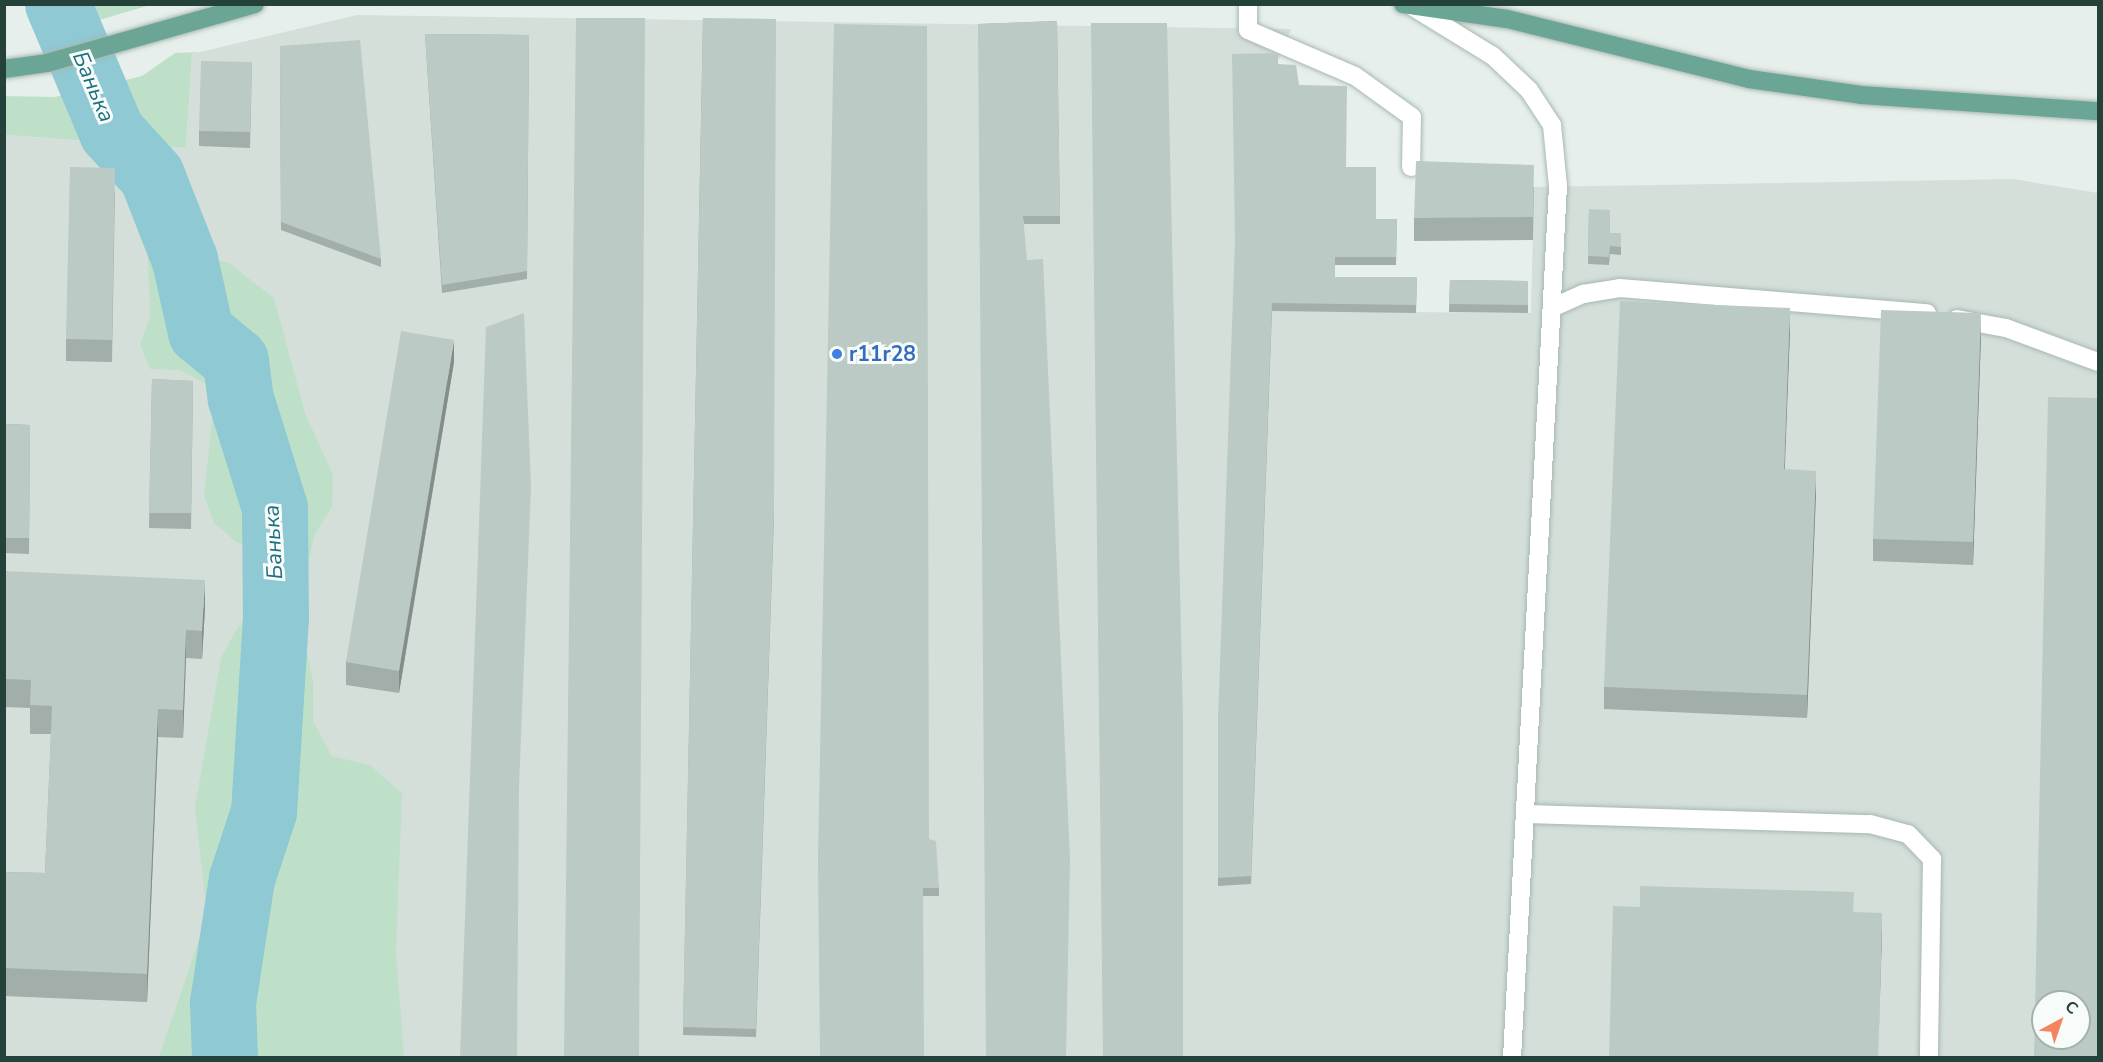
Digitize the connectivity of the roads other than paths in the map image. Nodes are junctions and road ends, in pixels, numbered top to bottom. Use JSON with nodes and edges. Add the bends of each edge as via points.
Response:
{"nodes":[{"id":1,"x":255,"y":4,"type":"edge"},
{"id":2,"x":1248,"y":4,"type":"edge"},
{"id":3,"x":1402,"y":4,"type":"edge"},
{"id":4,"x":1410,"y":5,"type":"edge"},
{"id":5,"x":4,"y":69,"type":"edge"},
{"id":6,"x":2098,"y":111,"type":"edge"},
{"id":7,"x":1411,"y":167,"type":"dead end"},
{"id":8,"x":1556,"y":306,"type":"junction"},
{"id":9,"x":2098,"y":362,"type":"edge"},
{"id":10,"x":1526,"y":814,"type":"junction"},
{"id":11,"x":1512,"y":1058,"type":"edge"},
{"id":12,"x":1929,"y":1058,"type":"edge"}],
"edges":[{"from":1,"to":5,"type":"main road","via":[[47,63]]},
{"from":2,"to":7,"type":"lane","via":[[1248,30],[1355,76],[1412,117]]},
{"from":3,"to":4,"type":"main road"},
{"from":4,"to":6,"type":"main road","via":[[1507,19],[1749,79],[1861,95]]},
{"from":4,"to":8,"type":"lane","via":[[1493,56],[1529,90],[1552,125],[1558,186]]},
{"from":8,"to":9,"type":"lane","via":[[1583,294],[1620,288],[1920,312],[2006,328]]},
{"from":8,"to":10,"type":"lane"},
{"from":10,"to":11,"type":"lane"},
{"from":10,"to":12,"type":"lane","via":[[1870,824],[1908,834],[1932,859]]}]}
